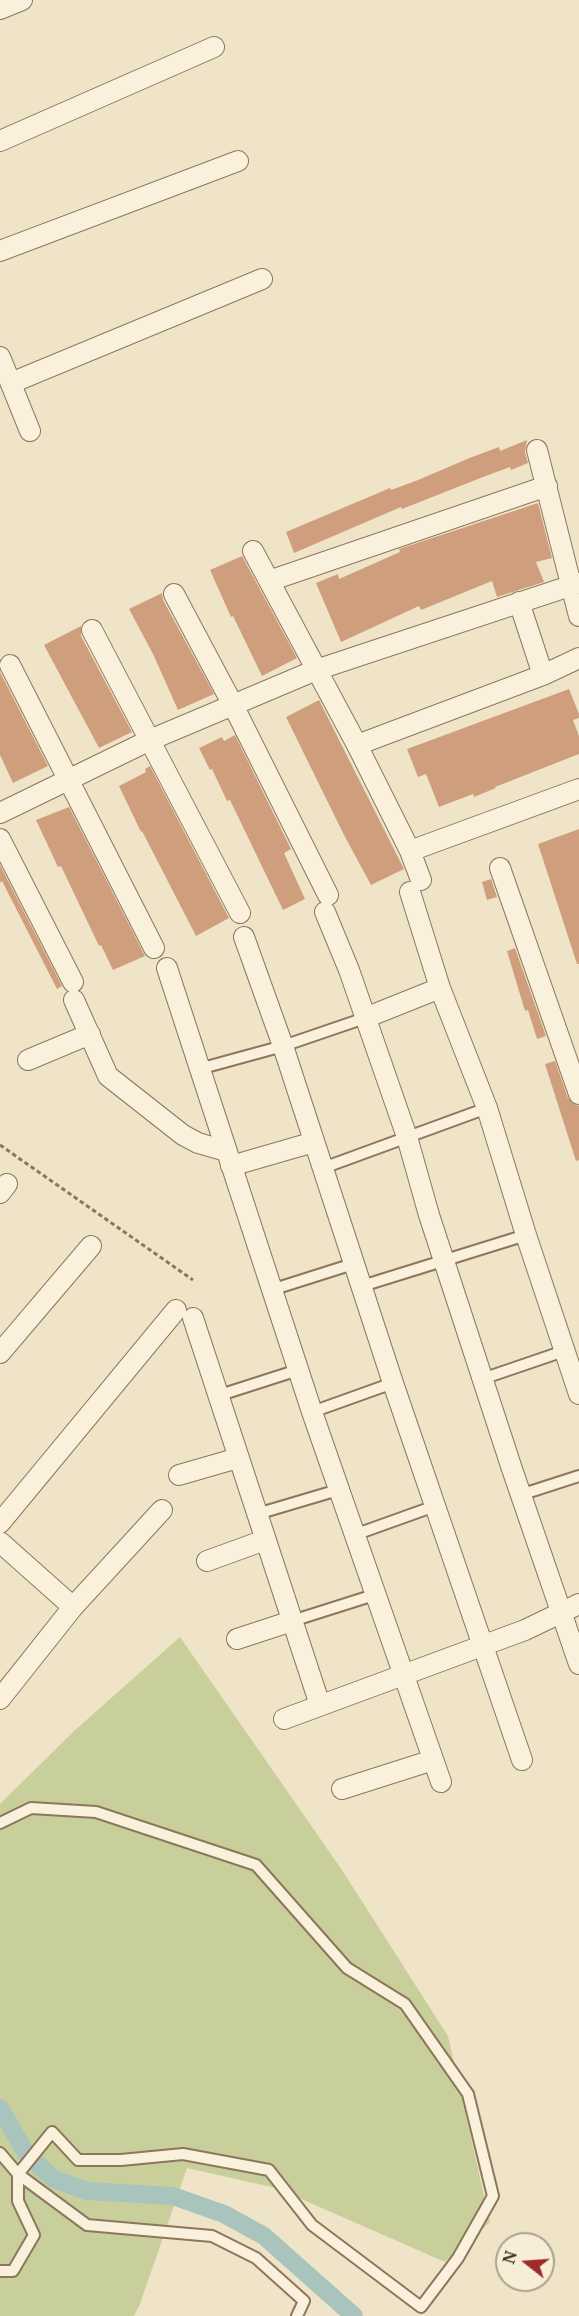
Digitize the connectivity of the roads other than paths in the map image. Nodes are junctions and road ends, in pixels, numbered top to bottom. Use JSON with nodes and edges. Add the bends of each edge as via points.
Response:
{"nodes":[{"id":1,"x":22,"y":0,"type":"edge"},
{"id":2,"x":0,"y":9,"type":"edge"},
{"id":3,"x":214,"y":47,"type":"dead end"},
{"id":4,"x":0,"y":141,"type":"edge"},
{"id":5,"x":238,"y":161,"type":"dead end"},
{"id":6,"x":0,"y":251,"type":"edge"},
{"id":7,"x":262,"y":279,"type":"dead end"},
{"id":8,"x":0,"y":357,"type":"edge"},
{"id":9,"x":11,"y":383,"type":"junction"},
{"id":10,"x":30,"y":431,"type":"dead end"},
{"id":11,"x":537,"y":450,"type":"dead end"},
{"id":12,"x":547,"y":486,"type":"junction"},
{"id":13,"x":253,"y":551,"type":"dead end"},
{"id":14,"x":269,"y":581,"type":"junction"},
{"id":15,"x":575,"y":584,"type":"edge"},
{"id":16,"x":174,"y":594,"type":"dead end"},
{"id":17,"x":519,"y":602,"type":"junction"},
{"id":18,"x":579,"y":616,"type":"edge"},
{"id":19,"x":92,"y":630,"type":"dead end"},
{"id":20,"x":579,"y":658,"type":"edge"},
{"id":21,"x":10,"y":665,"type":"dead end"},
{"id":22,"x":316,"y":670,"type":"junction"},
{"id":23,"x":543,"y":675,"type":"junction"},
{"id":24,"x":233,"y":705,"type":"junction"},
{"id":25,"x":150,"y":740,"type":"junction"},
{"id":26,"x":357,"y":745,"type":"junction"},
{"id":27,"x":68,"y":780,"type":"junction"},
{"id":28,"x":579,"y":789,"type":"edge"},
{"id":29,"x":0,"y":813,"type":"edge"},
{"id":30,"x":0,"y":839,"type":"edge"},
{"id":31,"x":410,"y":851,"type":"junction"},
{"id":32,"x":500,"y":868,"type":"dead end"},
{"id":33,"x":240,"y":913,"type":"dead end"},
{"id":34,"x":244,"y":937,"type":"dead end"},
{"id":35,"x":154,"y":948,"type":"dead end"},
{"id":36,"x":167,"y":968,"type":"dead end"},
{"id":37,"x":440,"y":988,"type":"junction"},
{"id":38,"x":365,"y":1018,"type":"junction"},
{"id":39,"x":90,"y":1034,"type":"junction"},
{"id":40,"x":571,"y":1043,"type":"edge"},
{"id":41,"x":283,"y":1046,"type":"junction"},
{"id":42,"x":28,"y":1060,"type":"dead end"},
{"id":43,"x":199,"y":1069,"type":"junction"},
{"id":44,"x":579,"y":1094,"type":"edge"},
{"id":45,"x":487,"y":1108,"type":"junction"},
{"id":46,"x":407,"y":1137,"type":"junction"},
{"id":47,"x":314,"y":1142,"type":"junction"},
{"id":48,"x":229,"y":1159,"type":"junction"},
{"id":49,"x":323,"y":1168,"type":"junction"},
{"id":50,"x":526,"y":1235,"type":"junction"},
{"id":51,"x":91,"y":1246,"type":"dead end"},
{"id":52,"x":444,"y":1259,"type":"junction"},
{"id":53,"x":353,"y":1264,"type":"junction"},
{"id":54,"x":362,"y":1286,"type":"junction"},
{"id":55,"x":271,"y":1290,"type":"junction"},
{"id":56,"x":564,"y":1351,"type":"junction"},
{"id":57,"x":0,"y":1353,"type":"edge"},
{"id":58,"x":298,"y":1370,"type":"junction"},
{"id":59,"x":482,"y":1379,"type":"junction"},
{"id":60,"x":393,"y":1383,"type":"junction"},
{"id":61,"x":579,"y":1394,"type":"edge"},
{"id":62,"x":218,"y":1396,"type":"junction"},
{"id":63,"x":312,"y":1412,"type":"junction"},
{"id":64,"x":238,"y":1458,"type":"junction"},
{"id":65,"x":179,"y":1475,"type":"dead end"},
{"id":66,"x":579,"y":1476,"type":"edge"},
{"id":67,"x":338,"y":1490,"type":"junction"},
{"id":68,"x":520,"y":1495,"type":"junction"},
{"id":69,"x":435,"y":1506,"type":"junction"},
{"id":70,"x":162,"y":1510,"type":"dead end"},
{"id":71,"x":257,"y":1514,"type":"junction"},
{"id":72,"x":0,"y":1523,"type":"edge"},
{"id":73,"x":354,"y":1535,"type":"junction"},
{"id":74,"x":265,"y":1540,"type":"junction"},
{"id":75,"x":0,"y":1542,"type":"edge"},
{"id":76,"x":207,"y":1561,"type":"dead end"},
{"id":77,"x":374,"y":1595,"type":"junction"},
{"id":78,"x":73,"y":1607,"type":"junction"},
{"id":79,"x":570,"y":1608,"type":"edge"},
{"id":80,"x":292,"y":1621,"type":"junction"},
{"id":81,"x":237,"y":1639,"type":"dead end"},
{"id":82,"x":482,"y":1646,"type":"junction"},
{"id":83,"x":579,"y":1664,"type":"edge"},
{"id":84,"x":402,"y":1675,"type":"junction"},
{"id":85,"x":0,"y":1699,"type":"edge"},
{"id":86,"x":320,"y":1705,"type":"junction"},
{"id":87,"x":284,"y":1719,"type":"dead end"},
{"id":88,"x":433,"y":1760,"type":"junction"},
{"id":89,"x":522,"y":1760,"type":"dead end"},
{"id":90,"x":441,"y":1782,"type":"dead end"},
{"id":91,"x":342,"y":1789,"type":"dead end"},
{"id":92,"x":0,"y":1823,"type":"edge"},
{"id":93,"x":0,"y":2153,"type":"edge"},
{"id":94,"x":18,"y":2174,"type":"junction"},
{"id":95,"x":0,"y":2271,"type":"edge"},
{"id":96,"x":297,"y":2316,"type":"edge"}],
"edges":[{"from":1,"to":2,"type":"street"},
{"from":3,"to":4,"type":"street"},
{"from":5,"to":6,"type":"street"},
{"from":7,"to":9,"type":"street"},
{"from":8,"to":9,"type":"street"},
{"from":9,"to":10,"type":"street"},
{"from":11,"to":12,"type":"street"},
{"from":12,"to":14,"type":"street"},
{"from":12,"to":15,"type":"street"},
{"from":13,"to":14,"type":"street"},
{"from":14,"to":22,"type":"street"},
{"from":15,"to":17,"type":"street"},
{"from":15,"to":18,"type":"street"},
{"from":16,"to":24,"type":"street"},
{"from":17,"to":22,"type":"street"},
{"from":17,"to":23,"type":"street"},
{"from":19,"to":25,"type":"street"},
{"from":20,"to":23,"type":"street"},
{"from":21,"to":27,"type":"street"},
{"from":22,"to":24,"type":"street"},
{"from":22,"to":26,"type":"street"},
{"from":23,"to":26,"type":"street"},
{"from":24,"to":25,"type":"street"},
{"from":24,"to":38,"type":"street","via":[[326,904]]},
{"from":25,"to":27,"type":"street"},
{"from":25,"to":33,"type":"street"},
{"from":26,"to":31,"type":"street"},
{"from":27,"to":29,"type":"street"},
{"from":27,"to":35,"type":"street"},
{"from":28,"to":31,"type":"street"},
{"from":30,"to":39,"type":"street","via":[[74,991]]},
{"from":31,"to":37,"type":"street"},
{"from":32,"to":40,"type":"street"},
{"from":34,"to":41,"type":"street"},
{"from":36,"to":43,"type":"street"},
{"from":37,"to":38,"type":"street"},
{"from":37,"to":45,"type":"street"},
{"from":38,"to":41,"type":"lane"},
{"from":38,"to":46,"type":"street"},
{"from":39,"to":42,"type":"street"},
{"from":39,"to":48,"type":"street","via":[[108,1076],[183,1135]]},
{"from":40,"to":44,"type":"street"},
{"from":41,"to":43,"type":"lane"},
{"from":41,"to":47,"type":"street"},
{"from":43,"to":48,"type":"street"},
{"from":45,"to":46,"type":"lane"},
{"from":45,"to":50,"type":"street"},
{"from":46,"to":49,"type":"lane"},
{"from":46,"to":52,"type":"street"},
{"from":47,"to":48,"type":"street"},
{"from":47,"to":49,"type":"street"},
{"from":48,"to":55,"type":"street"},
{"from":49,"to":53,"type":"street"},
{"from":50,"to":52,"type":"lane"},
{"from":50,"to":56,"type":"street"},
{"from":51,"to":57,"type":"street"},
{"from":52,"to":54,"type":"lane"},
{"from":52,"to":59,"type":"street"},
{"from":53,"to":54,"type":"street"},
{"from":53,"to":55,"type":"lane"},
{"from":54,"to":60,"type":"street"},
{"from":55,"to":58,"type":"street"},
{"from":56,"to":59,"type":"lane"},
{"from":56,"to":61,"type":"street"},
{"from":58,"to":62,"type":"lane"},
{"from":58,"to":63,"type":"street"},
{"from":59,"to":68,"type":"street"},
{"from":60,"to":63,"type":"lane"},
{"from":60,"to":69,"type":"street"},
{"from":62,"to":64,"type":"street"},
{"from":62,"to":72,"type":"street","via":[[185,1314]]},
{"from":63,"to":67,"type":"street"},
{"from":64,"to":65,"type":"street"},
{"from":64,"to":71,"type":"street"},
{"from":66,"to":68,"type":"lane"},
{"from":67,"to":71,"type":"lane"},
{"from":67,"to":73,"type":"street"},
{"from":68,"to":79,"type":"street"},
{"from":69,"to":73,"type":"lane"},
{"from":69,"to":82,"type":"street"},
{"from":70,"to":78,"type":"street"},
{"from":71,"to":74,"type":"street"},
{"from":73,"to":77,"type":"street"},
{"from":74,"to":76,"type":"street"},
{"from":74,"to":80,"type":"street"},
{"from":75,"to":78,"type":"street"},
{"from":77,"to":80,"type":"lane"},
{"from":77,"to":84,"type":"street"},
{"from":78,"to":85,"type":"street"},
{"from":79,"to":82,"type":"street"},
{"from":79,"to":83,"type":"street"},
{"from":80,"to":81,"type":"street"},
{"from":80,"to":86,"type":"street"},
{"from":82,"to":84,"type":"street"},
{"from":82,"to":89,"type":"street"},
{"from":84,"to":86,"type":"street"},
{"from":84,"to":88,"type":"street"},
{"from":86,"to":87,"type":"street"},
{"from":88,"to":90,"type":"street"},
{"from":88,"to":91,"type":"street"},
{"from":92,"to":94,"type":"lane","via":[[32,1808],[96,1812],[256,1865],[347,1968],[405,2004],[468,2094],[493,2196],[458,2258],[421,2307],[312,2225],[269,2170],[183,2154],[78,2160],[52,2132]]},
{"from":93,"to":94,"type":"lane"},
{"from":94,"to":95,"type":"lane","via":[[18,2200],[34,2235],[13,2271]]},
{"from":94,"to":96,"type":"lane","via":[[87,2224],[212,2236],[256,2258],[304,2301]]}]}
